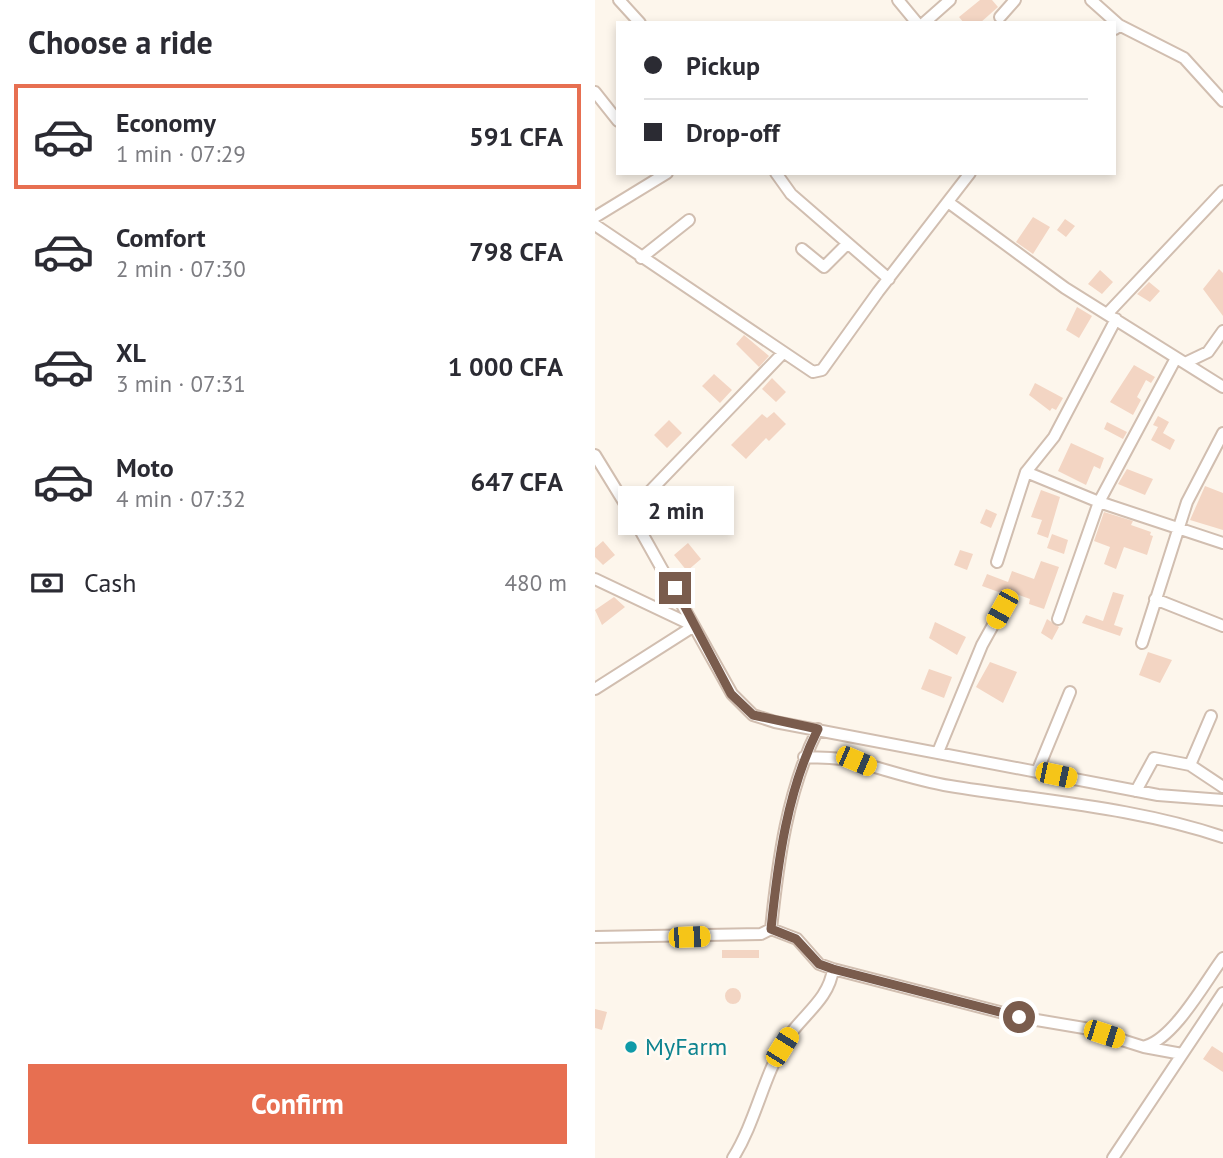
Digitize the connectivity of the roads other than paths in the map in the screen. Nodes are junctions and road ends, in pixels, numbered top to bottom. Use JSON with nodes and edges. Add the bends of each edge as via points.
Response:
{"nodes":[{"id":1,"x":619,"y":0,"type":"edge"},
{"id":2,"x":898,"y":0,"type":"edge"},
{"id":3,"x":950,"y":0,"type":"edge"},
{"id":4,"x":1014,"y":0,"type":"edge"},
{"id":5,"x":1091,"y":0,"type":"edge"},
{"id":6,"x":1000,"y":17,"type":"dead end"},
{"id":7,"x":638,"y":21,"type":"edge"},
{"id":8,"x":915,"y":21,"type":"edge"},
{"id":9,"x":926,"y":21,"type":"edge"},
{"id":10,"x":1111,"y":21,"type":"edge"},
{"id":11,"x":1117,"y":27,"type":"edge"},
{"id":12,"x":595,"y":92,"type":"edge"},
{"id":13,"x":1223,"y":100,"type":"edge"},
{"id":14,"x":616,"y":118,"type":"edge"},
{"id":15,"x":660,"y":175,"type":"edge"},
{"id":16,"x":777,"y":175,"type":"edge"},
{"id":17,"x":968,"y":175,"type":"edge"},
{"id":18,"x":1223,"y":191,"type":"edge"},
{"id":19,"x":948,"y":202,"type":"junction"},
{"id":20,"x":595,"y":217,"type":"edge"},
{"id":21,"x":689,"y":220,"type":"dead end"},
{"id":22,"x":595,"y":225,"type":"edge"},
{"id":23,"x":847,"y":244,"type":"junction"},
{"id":24,"x":802,"y":248,"type":"dead end"},
{"id":25,"x":642,"y":258,"type":"junction"},
{"id":26,"x":889,"y":279,"type":"junction"},
{"id":27,"x":1112,"y":316,"type":"junction"},
{"id":28,"x":1223,"y":331,"type":"edge"},
{"id":29,"x":782,"y":354,"type":"junction"},
{"id":30,"x":1181,"y":360,"type":"junction"},
{"id":31,"x":1223,"y":387,"type":"edge"},
{"id":32,"x":1223,"y":433,"type":"edge"},
{"id":33,"x":595,"y":455,"type":"edge"},
{"id":34,"x":1027,"y":472,"type":"junction"},
{"id":35,"x":1099,"y":502,"type":"junction"},
{"id":36,"x":631,"y":512,"type":"junction"},
{"id":37,"x":1178,"y":530,"type":"junction"},
{"id":38,"x":1223,"y":543,"type":"edge"},
{"id":39,"x":997,"y":562,"type":"dead end"},
{"id":40,"x":595,"y":579,"type":"edge"},
{"id":41,"x":1156,"y":598,"type":"junction"},
{"id":42,"x":1002,"y":609,"type":"dead end"},
{"id":43,"x":1058,"y":620,"type":"dead end"},
{"id":44,"x":694,"y":626,"type":"junction"},
{"id":45,"x":1223,"y":626,"type":"edge"},
{"id":46,"x":1142,"y":643,"type":"dead end"},
{"id":47,"x":595,"y":689,"type":"edge"},
{"id":48,"x":1070,"y":692,"type":"dead end"},
{"id":49,"x":1211,"y":716,"type":"dead end"},
{"id":50,"x":818,"y":729,"type":"junction"},
{"id":51,"x":938,"y":752,"type":"junction"},
{"id":52,"x":804,"y":757,"type":"junction"},
{"id":53,"x":1190,"y":765,"type":"junction"},
{"id":54,"x":1037,"y":772,"type":"junction"},
{"id":55,"x":1223,"y":787,"type":"edge"},
{"id":56,"x":1136,"y":791,"type":"junction"},
{"id":57,"x":1223,"y":800,"type":"edge"},
{"id":58,"x":1223,"y":837,"type":"edge"},
{"id":59,"x":771,"y":929,"type":"junction"},
{"id":60,"x":595,"y":937,"type":"edge"},
{"id":61,"x":1223,"y":958,"type":"edge"},
{"id":62,"x":833,"y":969,"type":"junction"},
{"id":63,"x":1223,"y":993,"type":"edge"},
{"id":64,"x":1144,"y":1046,"type":"junction"},
{"id":65,"x":1182,"y":1054,"type":"junction"},
{"id":66,"x":733,"y":1158,"type":"edge"},
{"id":67,"x":1113,"y":1158,"type":"edge"}],
"edges":[{"from":1,"to":7,"type":"street"},
{"from":2,"to":8,"type":"street"},
{"from":3,"to":9,"type":"street"},
{"from":4,"to":6,"type":"street"},
{"from":5,"to":10,"type":"street"},
{"from":11,"to":13,"type":"street","via":[[1184,58]]},
{"from":12,"to":14,"type":"street"},
{"from":15,"to":20,"type":"street"},
{"from":16,"to":23,"type":"street","via":[[791,194]]},
{"from":17,"to":19,"type":"street"},
{"from":18,"to":27,"type":"street"},
{"from":19,"to":26,"type":"street"},
{"from":19,"to":27,"type":"street","via":[[1021,258]]},
{"from":21,"to":25,"type":"street"},
{"from":22,"to":25,"type":"street"},
{"from":23,"to":24,"type":"street","via":[[824,267]]},
{"from":23,"to":26,"type":"street"},
{"from":25,"to":29,"type":"street"},
{"from":26,"to":29,"type":"street","via":[[822,370],[805,370]]},
{"from":27,"to":30,"type":"street"},
{"from":27,"to":34,"type":"street","via":[[1054,437]]},
{"from":28,"to":30,"type":"street","via":[[1208,352]]},
{"from":29,"to":36,"type":"street"},
{"from":30,"to":31,"type":"street"},
{"from":30,"to":35,"type":"street"},
{"from":32,"to":37,"type":"street","via":[[1187,502]]},
{"from":33,"to":36,"type":"street"},
{"from":34,"to":35,"type":"street"},
{"from":34,"to":39,"type":"street"},
{"from":35,"to":37,"type":"street"},
{"from":35,"to":43,"type":"street"},
{"from":36,"to":44,"type":"street"},
{"from":37,"to":38,"type":"street"},
{"from":37,"to":41,"type":"street"},
{"from":40,"to":44,"type":"street"},
{"from":41,"to":45,"type":"street"},
{"from":41,"to":46,"type":"street"},
{"from":42,"to":51,"type":"street","via":[[982,645]]},
{"from":44,"to":47,"type":"street"},
{"from":44,"to":50,"type":"street","via":[[731,694],[753,715]]},
{"from":48,"to":54,"type":"street"},
{"from":49,"to":53,"type":"street"},
{"from":50,"to":51,"type":"street"},
{"from":50,"to":52,"type":"street"},
{"from":51,"to":54,"type":"street"},
{"from":52,"to":58,"type":"street","via":[[856,761],[879,771],[946,785],[1155,818]]},
{"from":52,"to":59,"type":"street","via":[[784,832]]},
{"from":53,"to":55,"type":"street"},
{"from":53,"to":56,"type":"street","via":[[1154,758]]},
{"from":54,"to":56,"type":"street"},
{"from":56,"to":57,"type":"street"},
{"from":59,"to":60,"type":"street","via":[[761,934]]},
{"from":59,"to":62,"type":"street","via":[[796,939],[819,964]]},
{"from":61,"to":64,"type":"street","via":[[1159,1042]]},
{"from":62,"to":64,"type":"street"},
{"from":62,"to":66,"type":"street","via":[[823,998],[782,1047],[748,1133]]},
{"from":63,"to":65,"type":"street"},
{"from":64,"to":65,"type":"street"},
{"from":65,"to":67,"type":"street"}]}
